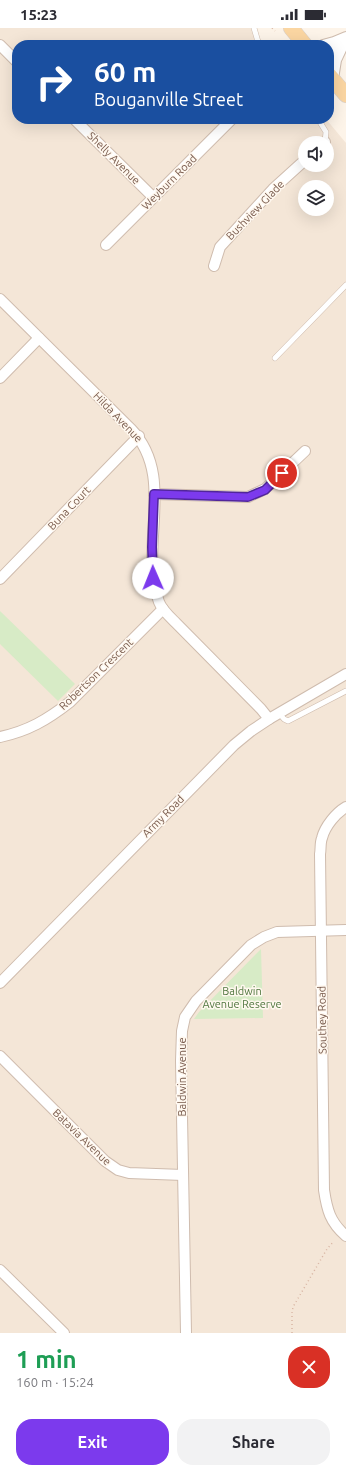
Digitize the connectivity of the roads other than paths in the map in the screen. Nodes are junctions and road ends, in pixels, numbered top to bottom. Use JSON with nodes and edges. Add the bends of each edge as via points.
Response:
{"nodes":[{"id":1,"x":254,"y":28,"type":"edge"},
{"id":2,"x":290,"y":28,"type":"edge"},
{"id":3,"x":346,"y":37,"type":"edge"},
{"id":4,"x":258,"y":40,"type":"edge"},
{"id":5,"x":301,"y":40,"type":"edge"},
{"id":6,"x":346,"y":41,"type":"edge"},
{"id":7,"x":334,"y":42,"type":"edge"},
{"id":8,"x":0,"y":45,"type":"edge"},
{"id":9,"x":334,"y":51,"type":"edge"},
{"id":10,"x":12,"y":57,"type":"edge"},
{"id":11,"x":334,"y":67,"type":"edge"},
{"id":12,"x":334,"y":81,"type":"edge"},
{"id":13,"x":346,"y":95,"type":"edge"},
{"id":14,"x":79,"y":124,"type":"edge"},
{"id":15,"x":227,"y":124,"type":"edge"},
{"id":16,"x":321,"y":124,"type":"edge"},
{"id":17,"x":326,"y":136,"type":"edge"},
{"id":18,"x":298,"y":167,"type":"edge"},
{"id":19,"x":153,"y":197,"type":"junction"},
{"id":20,"x":106,"y":245,"type":"dead end"},
{"id":21,"x":214,"y":266,"type":"dead end"},
{"id":22,"x":346,"y":285,"type":"edge"},
{"id":23,"x":0,"y":299,"type":"edge"},
{"id":24,"x":39,"y":338,"type":"junction"},
{"id":25,"x":275,"y":358,"type":"dead end"},
{"id":26,"x":0,"y":378,"type":"edge"},
{"id":27,"x":139,"y":436,"type":"junction"},
{"id":28,"x":305,"y":451,"type":"dead end"},
{"id":29,"x":154,"y":494,"type":"junction"},
{"id":30,"x":0,"y":579,"type":"edge"},
{"id":31,"x":163,"y":609,"type":"junction"},
{"id":32,"x":346,"y":674,"type":"edge"},
{"id":33,"x":346,"y":691,"type":"edge"},
{"id":34,"x":279,"y":713,"type":"junction"},
{"id":35,"x":269,"y":719,"type":"junction"},
{"id":36,"x":0,"y":737,"type":"edge"},
{"id":37,"x":346,"y":807,"type":"edge"},
{"id":38,"x":346,"y":930,"type":"edge"},
{"id":39,"x":321,"y":931,"type":"junction"},
{"id":40,"x":0,"y":983,"type":"edge"},
{"id":41,"x":0,"y":1056,"type":"edge"},
{"id":42,"x":183,"y":1175,"type":"junction"},
{"id":43,"x":346,"y":1236,"type":"edge"},
{"id":44,"x":0,"y":1270,"type":"edge"},
{"id":45,"x":64,"y":1333,"type":"edge"},
{"id":46,"x":186,"y":1333,"type":"edge"}],
"edges":[{"from":1,"to":4,"type":"lane"},
{"from":2,"to":5,"type":"main road"},
{"from":3,"to":7,"type":"street"},
{"from":6,"to":9,"type":"street"},
{"from":6,"to":11,"type":"street"},
{"from":8,"to":10,"type":"street"},
{"from":12,"to":13,"type":"main road"},
{"from":14,"to":19,"type":"street","name":"Shelly Avenue"},
{"from":15,"to":19,"type":"street","name":"Weyburn Road"},
{"from":16,"to":17,"type":"lane"},
{"from":18,"to":21,"type":"street","name":"Bushview Glade","via":[[220,247]]},
{"from":19,"to":20,"type":"street","name":"Weyburn Road"},
{"from":22,"to":25,"type":"lane"},
{"from":23,"to":24,"type":"street","name":"Hilda Avenue"},
{"from":24,"to":26,"type":"street"},
{"from":24,"to":27,"type":"street","name":"Hilda Avenue"},
{"from":27,"to":29,"type":"street","name":"Hilda Avenue","via":[[151,460],[155,480]]},
{"from":27,"to":30,"type":"street","name":"Buna Court"},
{"from":28,"to":29,"type":"street","via":[[265,490],[248,497]]},
{"from":29,"to":31,"type":"street","name":"Hilda Avenue","via":[[153,578]]},
{"from":31,"to":35,"type":"street","name":"Hilda Avenue"},
{"from":31,"to":36,"type":"street","name":"Robertson Crescent","via":[[70,702],[36,725]]},
{"from":32,"to":34,"type":"street","name":"Army Road"},
{"from":33,"to":34,"type":"lane","via":[[288,721]]},
{"from":34,"to":35,"type":"street","name":"Army Road"},
{"from":35,"to":40,"type":"street","name":"Army Road","via":[[234,745]]},
{"from":37,"to":39,"type":"street","name":"Southey Road","via":[[330,823],[322,838]]},
{"from":38,"to":39,"type":"street","name":"Baldwin Avenue"},
{"from":39,"to":42,"type":"street","name":"Baldwin Avenue","via":[[277,932],[251,945],[201,995],[185,1017],[181,1061]]},
{"from":39,"to":43,"type":"street","name":"Southey Road","via":[[324,1190],[333,1222]]},
{"from":41,"to":42,"type":"street","name":"Batavia Avenue","via":[[105,1161],[118,1170],[129,1174]]},
{"from":42,"to":46,"type":"street","name":"Baldwin Avenue"},
{"from":44,"to":45,"type":"street"}]}
